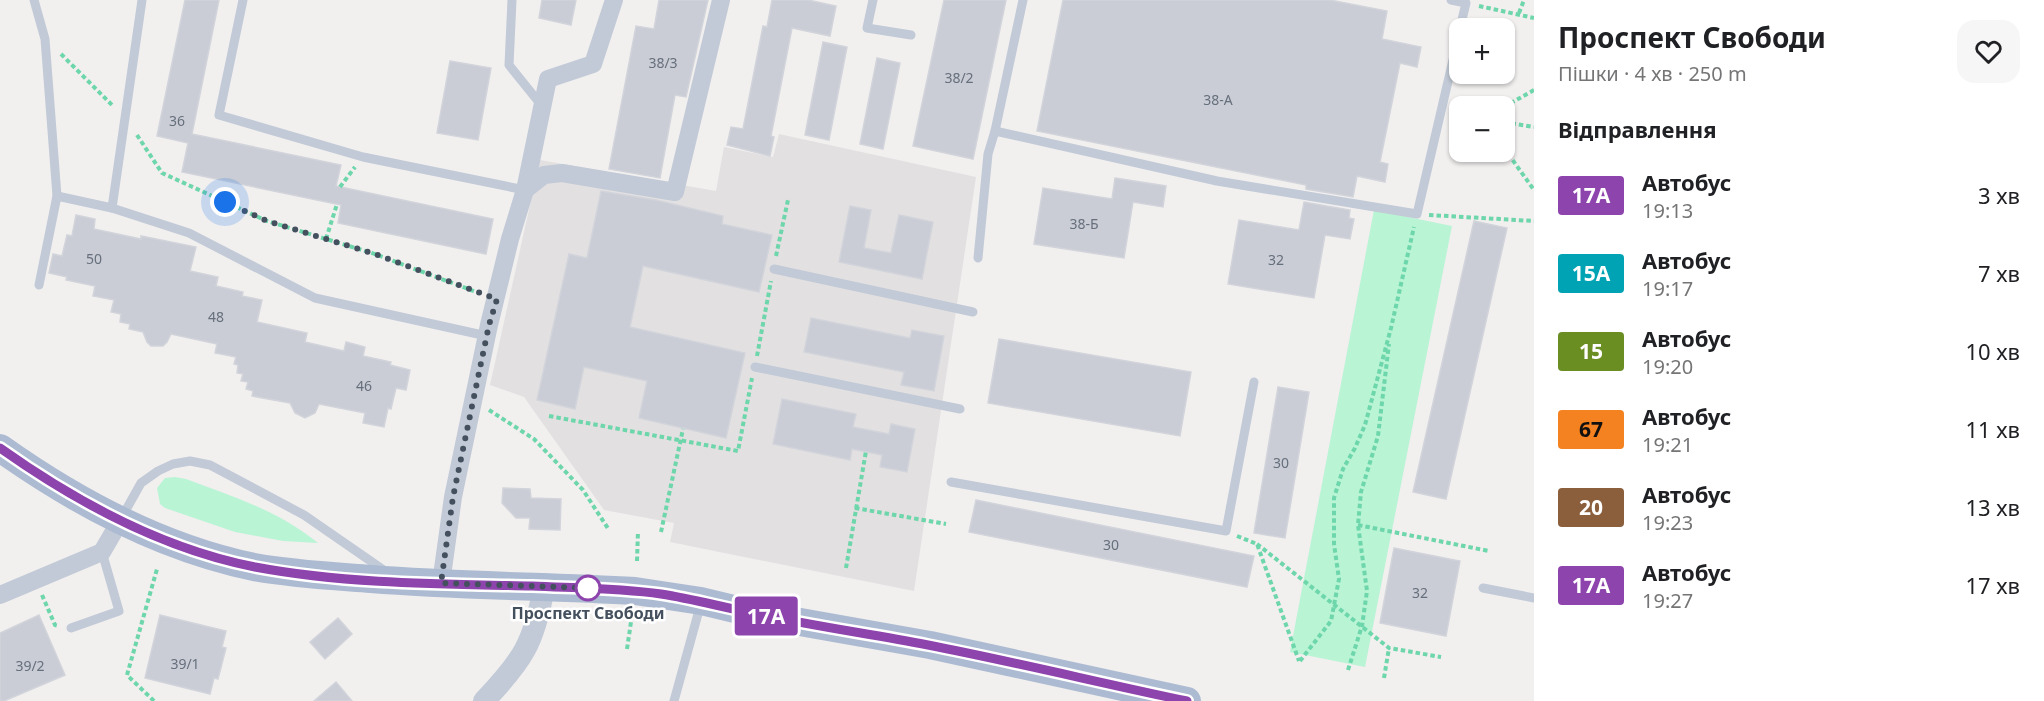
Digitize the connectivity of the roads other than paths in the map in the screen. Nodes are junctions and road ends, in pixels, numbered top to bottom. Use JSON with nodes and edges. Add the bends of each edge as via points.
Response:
{"nodes":[{"id":1,"x":34,"y":0,"type":"edge"},
{"id":2,"x":142,"y":0,"type":"edge"},
{"id":3,"x":243,"y":0,"type":"edge"},
{"id":4,"x":512,"y":0,"type":"edge"},
{"id":5,"x":614,"y":0,"type":"edge"},
{"id":6,"x":721,"y":0,"type":"edge"},
{"id":7,"x":873,"y":0,"type":"edge"},
{"id":8,"x":1023,"y":0,"type":"edge"},
{"id":9,"x":1451,"y":0,"type":"edge"},
{"id":10,"x":1463,"y":18,"type":"edge"},
{"id":11,"x":911,"y":35,"type":"dead end"},
{"id":12,"x":1449,"y":76,"type":"edge"},
{"id":13,"x":543,"y":107,"type":"junction"},
{"id":14,"x":995,"y":131,"type":"junction"},
{"id":15,"x":525,"y":190,"type":"junction"},
{"id":16,"x":57,"y":196,"type":"junction"},
{"id":17,"x":112,"y":208,"type":"junction"},
{"id":18,"x":978,"y":258,"type":"dead end"},
{"id":19,"x":774,"y":269,"type":"road end"},
{"id":20,"x":39,"y":285,"type":"dead end"},
{"id":21,"x":973,"y":312,"type":"dead end"},
{"id":22,"x":487,"y":336,"type":"junction"},
{"id":23,"x":755,"y":367,"type":"road end"},
{"id":24,"x":1254,"y":382,"type":"dead end"},
{"id":25,"x":960,"y":409,"type":"dead end"},
{"id":26,"x":0,"y":448,"type":"edge"},
{"id":27,"x":951,"y":482,"type":"dead end"},
{"id":28,"x":120,"y":521,"type":"junction"},
{"id":29,"x":102,"y":552,"type":"junction"},
{"id":30,"x":399,"y":581,"type":"junction"},
{"id":31,"x":441,"y":583,"type":"junction"},
{"id":32,"x":544,"y":587,"type":"junction"},
{"id":33,"x":1483,"y":588,"type":"dead end"},
{"id":34,"x":0,"y":595,"type":"edge"},
{"id":35,"x":1534,"y":598,"type":"edge"},
{"id":36,"x":701,"y":601,"type":"junction"},
{"id":37,"x":71,"y":628,"type":"road end"},
{"id":38,"x":1146,"y":697,"type":"edge"},
{"id":39,"x":484,"y":701,"type":"edge"},
{"id":40,"x":674,"y":701,"type":"edge"},
{"id":41,"x":1187,"y":701,"type":"edge"}],
"edges":[{"from":1,"to":16,"type":"lane","via":[[45,39]]},
{"from":2,"to":17,"type":"lane"},
{"from":3,"to":15,"type":"lane","via":[[219,115],[363,157]]},
{"from":4,"to":13,"type":"lane","via":[[509,65]]},
{"from":5,"to":13,"type":"street","via":[[593,64],[548,80]]},
{"from":6,"to":15,"type":"street","via":[[675,192],[562,173],[544,175]]},
{"from":7,"to":11,"type":"lane","via":[[867,28]]},
{"from":8,"to":14,"type":"lane"},
{"from":9,"to":10,"type":"lane","via":[[1466,3]]},
{"from":12,"to":14,"type":"lane","via":[[1417,214],[1217,181]]},
{"from":13,"to":15,"type":"street"},
{"from":14,"to":18,"type":"lane","via":[[988,154]]},
{"from":15,"to":22,"type":"street"},
{"from":16,"to":17,"type":"lane"},
{"from":16,"to":20,"type":"lane"},
{"from":17,"to":22,"type":"lane","via":[[189,233],[315,298]]},
{"from":19,"to":21,"type":"lane"},
{"from":22,"to":31,"type":"street","via":[[453,497]]},
{"from":23,"to":25,"type":"lane"},
{"from":24,"to":27,"type":"lane","via":[[1226,531]]},
{"from":26,"to":28,"type":"main road","via":[[35,473]]},
{"from":28,"to":29,"type":"street"},
{"from":28,"to":30,"type":"main road","via":[[253,567]]},
{"from":28,"to":30,"type":"lane","via":[[141,483],[158,471],[190,461],[210,465],[304,515]]},
{"from":29,"to":34,"type":"street"},
{"from":29,"to":37,"type":"lane","via":[[119,611]]},
{"from":30,"to":31,"type":"main road"},
{"from":31,"to":32,"type":"main road"},
{"from":32,"to":36,"type":"main road","via":[[635,591]]},
{"from":32,"to":39,"type":"street","via":[[539,615],[524,654]]},
{"from":33,"to":35,"type":"lane"},
{"from":36,"to":38,"type":"main road","via":[[930,645]]},
{"from":36,"to":40,"type":"lane"},
{"from":38,"to":41,"type":"main road"}]}
